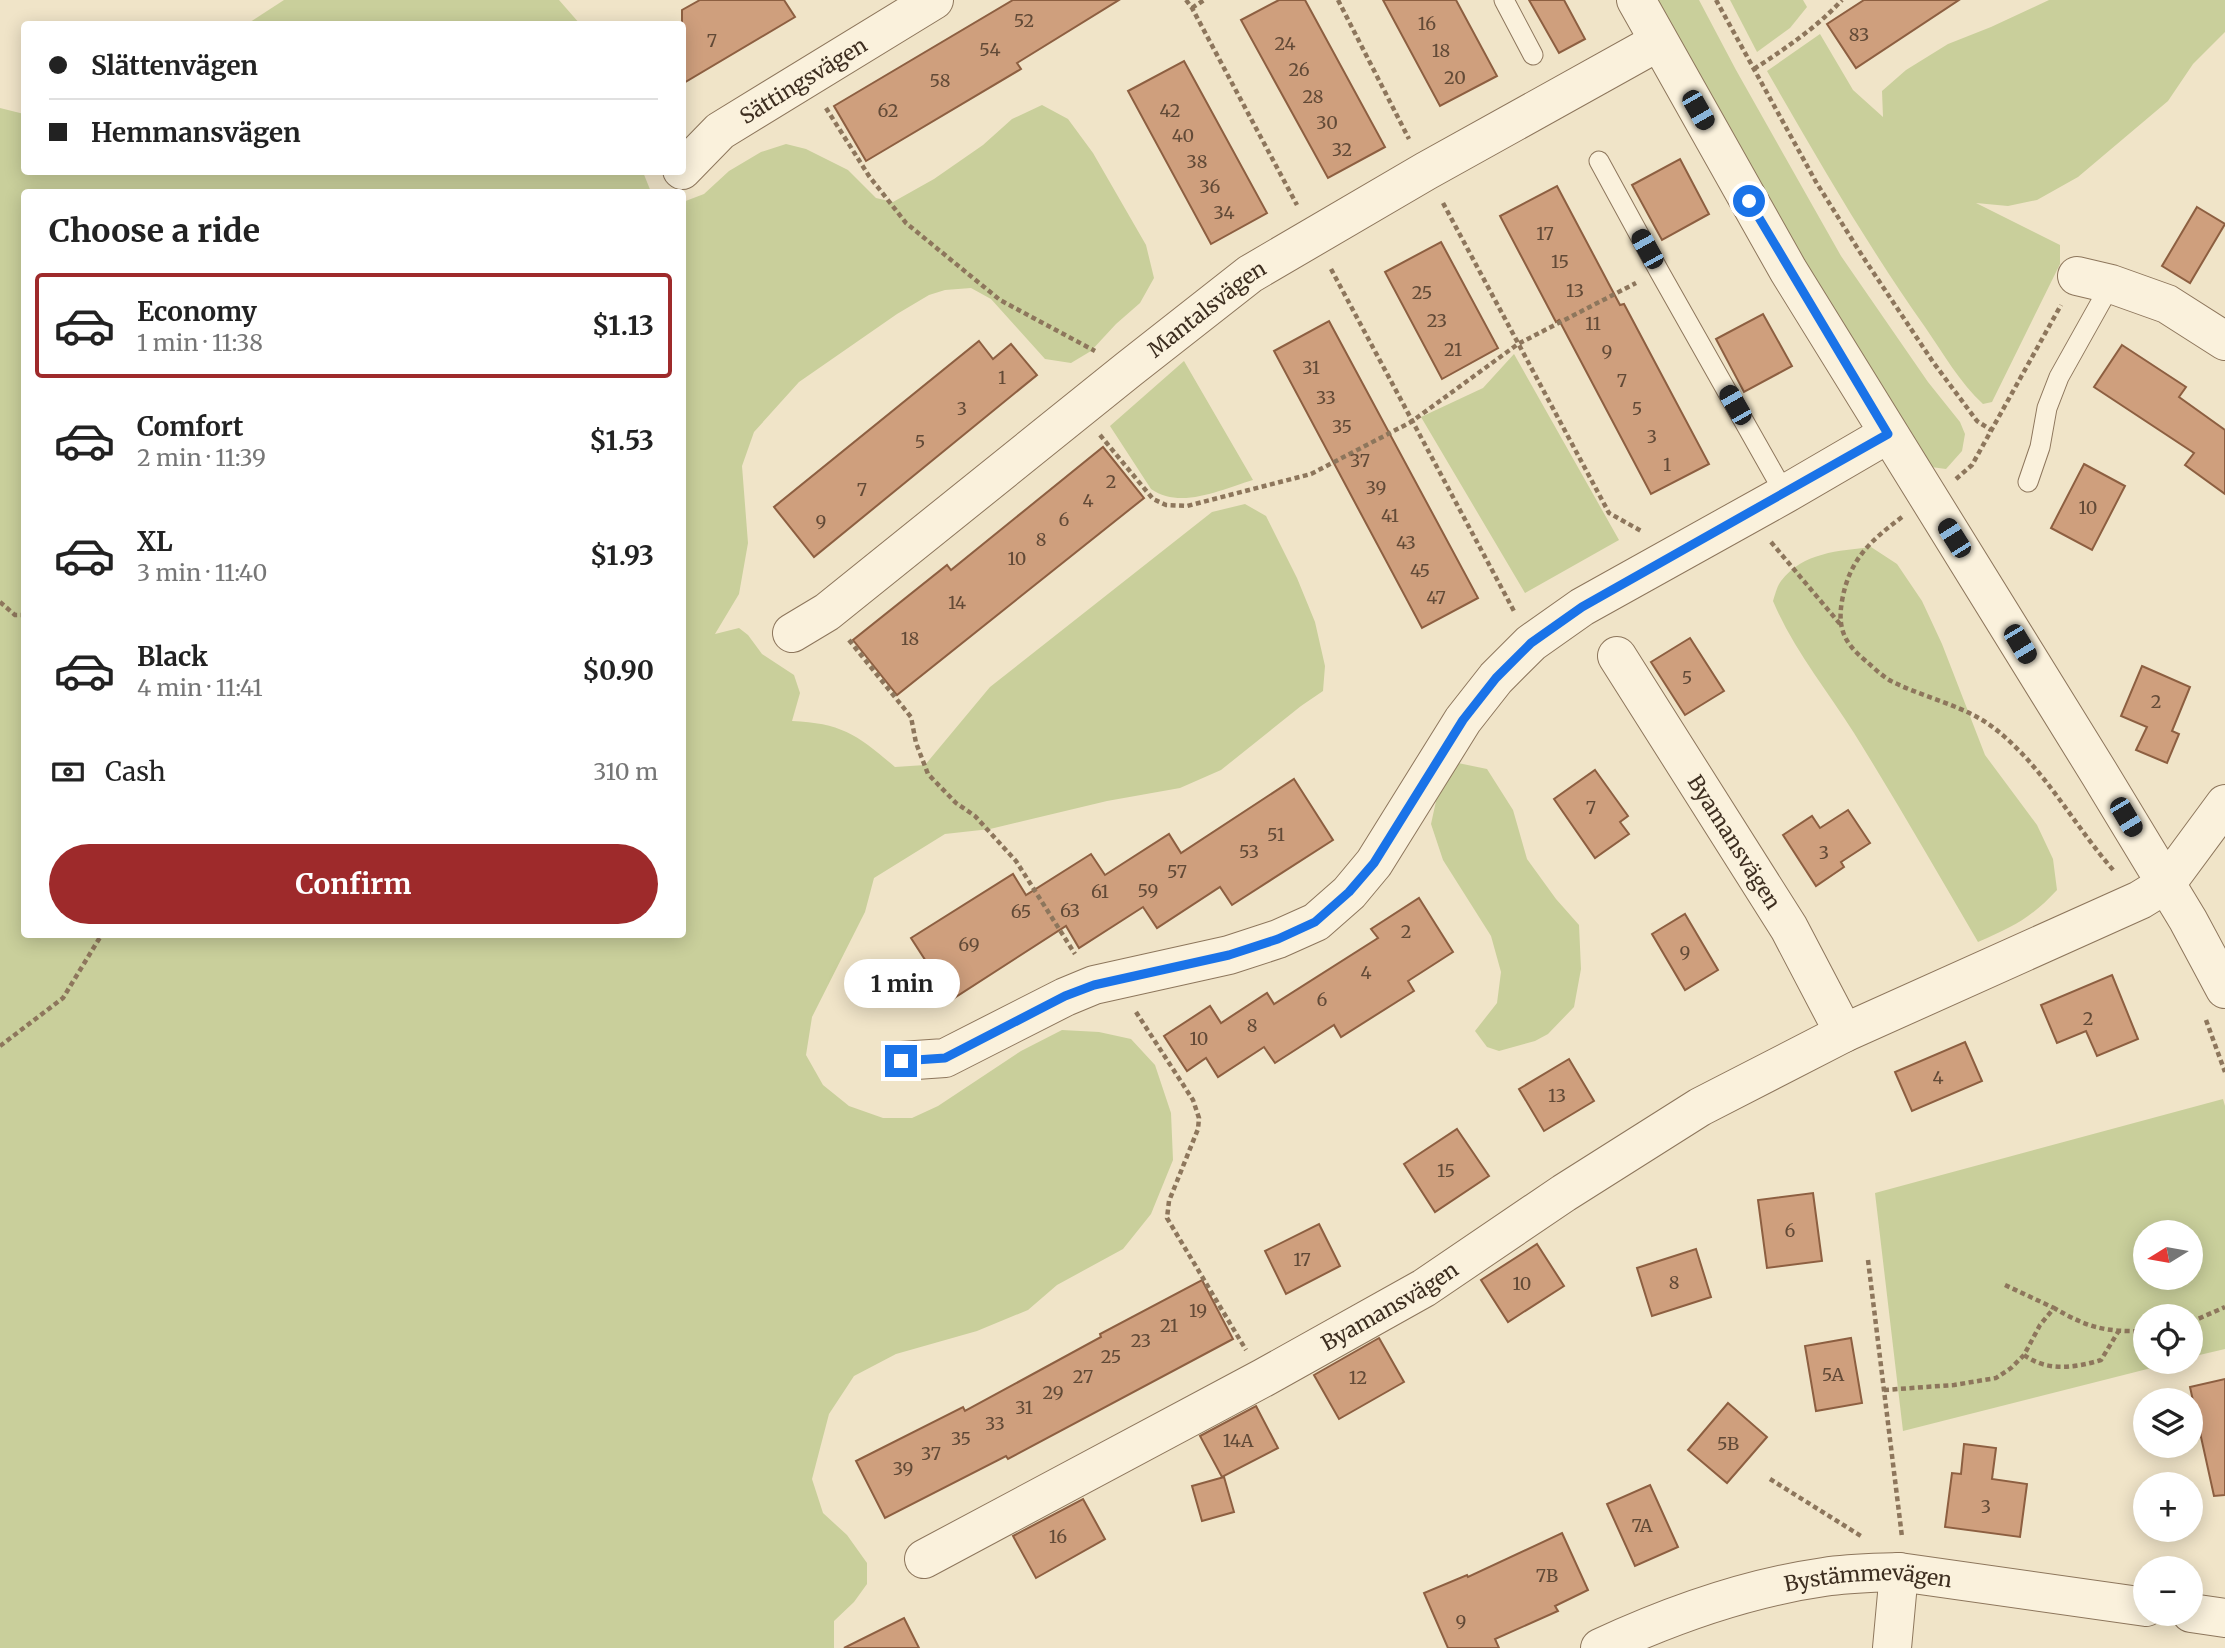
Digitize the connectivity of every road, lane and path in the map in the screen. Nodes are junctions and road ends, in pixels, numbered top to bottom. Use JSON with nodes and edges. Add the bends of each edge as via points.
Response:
{"nodes":[{"id":1,"x":934,"y":0,"type":"edge"},
{"id":2,"x":1186,"y":0,"type":"edge"},
{"id":3,"x":1204,"y":0,"type":"edge"},
{"id":4,"x":1338,"y":0,"type":"edge"},
{"id":5,"x":1504,"y":0,"type":"edge"},
{"id":6,"x":1636,"y":0,"type":"edge"},
{"id":7,"x":1716,"y":0,"type":"edge"},
{"id":8,"x":1842,"y":0,"type":"edge"},
{"id":9,"x":1192,"y":8,"type":"junction"},
{"id":10,"x":1658,"y":42,"type":"junction"},
{"id":11,"x":1533,"y":55,"type":"dead end"},
{"id":12,"x":1754,"y":69,"type":"junction"},
{"id":13,"x":807,"y":78,"type":"junction"},
{"id":14,"x":1600,"y":162,"type":"dead end"},
{"id":15,"x":686,"y":166,"type":"edge"},
{"id":16,"x":1426,"y":171,"type":"junction"},
{"id":17,"x":1313,"y":236,"type":"junction"},
{"id":18,"x":1658,"y":271,"type":"junction"},
{"id":19,"x":2094,"y":280,"type":"junction"},
{"id":20,"x":2225,"y":341,"type":"edge"},
{"id":21,"x":1518,"y":344,"type":"junction"},
{"id":22,"x":1129,"y":369,"type":"junction"},
{"id":23,"x":1080,"y":410,"type":"junction"},
{"id":24,"x":1411,"y":422,"type":"junction"},
{"id":25,"x":1991,"y":430,"type":"junction"},
{"id":26,"x":1888,"y":434,"type":"junction"},
{"id":27,"x":2028,"y":482,"type":"dead end"},
{"id":28,"x":1947,"y":486,"type":"dead end"},
{"id":29,"x":1785,"y":494,"type":"junction"},
{"id":30,"x":1906,"y":514,"type":"dead end"},
{"id":31,"x":1746,"y":515,"type":"junction"},
{"id":32,"x":1678,"y":553,"type":"junction"},
{"id":33,"x":0,"y":602,"type":"edge"},
{"id":34,"x":827,"y":612,"type":"junction"},
{"id":35,"x":21,"y":615,"type":"edge"},
{"id":36,"x":1840,"y":625,"type":"junction"},
{"id":37,"x":792,"y":633,"type":"dead end"},
{"id":38,"x":1531,"y":643,"type":"junction"},
{"id":39,"x":1617,"y":656,"type":"dead end"},
{"id":40,"x":2225,"y":804,"type":"edge"},
{"id":41,"x":2153,"y":892,"type":"junction"},
{"id":42,"x":100,"y":938,"type":"edge"},
{"id":43,"x":1104,"y":982,"type":"junction"},
{"id":44,"x":2215,"y":1004,"type":"edge"},
{"id":45,"x":1844,"y":1033,"type":"junction"},
{"id":46,"x":0,"y":1046,"type":"edge"},
{"id":47,"x":901,"y":1061,"type":"dead end"},
{"id":48,"x":2225,"y":1072,"type":"edge"},
{"id":49,"x":1868,"y":1260,"type":"dead end"},
{"id":50,"x":2004,"y":1285,"type":"dead end"},
{"id":51,"x":2225,"y":1307,"type":"edge"},
{"id":52,"x":2054,"y":1308,"type":"junction"},
{"id":53,"x":2203,"y":1317,"type":"edge"},
{"id":54,"x":2133,"y":1331,"type":"edge"},
{"id":55,"x":2118,"y":1332,"type":"junction"},
{"id":56,"x":2024,"y":1355,"type":"junction"},
{"id":57,"x":1263,"y":1378,"type":"junction"},
{"id":58,"x":1884,"y":1390,"type":"junction"},
{"id":59,"x":1770,"y":1479,"type":"dead end"},
{"id":60,"x":924,"y":1559,"type":"dead end"},
{"id":61,"x":1900,"y":1567,"type":"junction"},
{"id":62,"x":2133,"y":1605,"type":"edge"},
{"id":63,"x":2203,"y":1615,"type":"edge"},
{"id":64,"x":2225,"y":1618,"type":"edge"},
{"id":65,"x":1600,"y":1648,"type":"edge"},
{"id":66,"x":1892,"y":1648,"type":"edge"}],
"edges":[{"from":1,"to":13,"type":"street","name":"Sättingsvägen"},
{"from":2,"to":9,"type":"path"},
{"from":3,"to":9,"type":"path"},
{"from":4,"to":16,"type":"path"},
{"from":5,"to":11,"type":"lane"},
{"from":6,"to":10,"type":"street"},
{"from":7,"to":12,"type":"path"},
{"from":8,"to":12,"type":"path","via":[[1792,44]]},
{"from":9,"to":17,"type":"path"},
{"from":10,"to":16,"type":"street","name":"Mantalsvägen"},
{"from":10,"to":26,"type":"street"},
{"from":12,"to":25,"type":"path","via":[[1863,257],[1933,362],[1977,421]]},
{"from":13,"to":15,"type":"street","name":"Sättingsvägen","via":[[720,131]]},
{"from":13,"to":22,"type":"path","via":[[861,164],[906,223],[1000,300]]},
{"from":14,"to":18,"type":"lane"},
{"from":16,"to":17,"type":"street","name":"Mantalsvägen"},
{"from":16,"to":21,"type":"path"},
{"from":17,"to":22,"type":"street","name":"Mantalsvägen","via":[[1250,274]]},
{"from":17,"to":24,"type":"path"},
{"from":18,"to":21,"type":"path"},
{"from":18,"to":29,"type":"lane"},
{"from":19,"to":20,"type":"street","via":[[2167,304]]},
{"from":19,"to":25,"type":"path"},
{"from":19,"to":27,"type":"lane","via":[[2047,408]]},
{"from":21,"to":24,"type":"path"},
{"from":21,"to":32,"type":"path","via":[[1609,513]]},
{"from":22,"to":23,"type":"street","name":"Mantalsvägen"},
{"from":23,"to":24,"type":"path","via":[[1153,499],[1187,506],[1311,474]]},
{"from":23,"to":34,"type":"street","name":"Mantalsvägen"},
{"from":24,"to":38,"type":"path"},
{"from":25,"to":28,"type":"path","via":[[1972,465]]},
{"from":26,"to":29,"type":"street"},
{"from":26,"to":41,"type":"street","via":[[1993,601]]},
{"from":29,"to":31,"type":"street"},
{"from":30,"to":36,"type":"path","via":[[1864,550],[1852,567],[1844,588]]},
{"from":31,"to":32,"type":"street"},
{"from":31,"to":36,"type":"path"},
{"from":32,"to":38,"type":"street","via":[[1582,607]]},
{"from":33,"to":35,"type":"path"},
{"from":34,"to":37,"type":"street","name":"Mantalsvägen"},
{"from":34,"to":43,"type":"path","via":[[911,717],[928,774],[1016,861]]},
{"from":36,"to":41,"type":"path","via":[[1851,649],[1888,680],[1992,727],[2027,759],[2107,863]]},
{"from":38,"to":43,"type":"street","via":[[1463,720],[1374,863],[1315,922],[1229,955]]},
{"from":39,"to":45,"type":"street","name":"Byamansvägen","via":[[1789,928]]},
{"from":40,"to":41,"type":"street"},
{"from":41,"to":44,"type":"street","via":[[2208,955]]},
{"from":41,"to":45,"type":"street","name":"Byamansvägen"},
{"from":42,"to":46,"type":"path","via":[[63,998]]},
{"from":43,"to":47,"type":"street","via":[[1065,996],[945,1058]]},
{"from":43,"to":57,"type":"path","via":[[1197,1109],[1198,1129],[1169,1201],[1167,1218]]},
{"from":44,"to":48,"type":"path"},
{"from":45,"to":57,"type":"street","name":"Byamansvägen","via":[[1700,1107],[1424,1287]]},
{"from":49,"to":58,"type":"path"},
{"from":50,"to":52,"type":"path"},
{"from":51,"to":53,"type":"path"},
{"from":52,"to":55,"type":"path","via":[[2083,1325]]},
{"from":52,"to":56,"type":"path"},
{"from":54,"to":55,"type":"path"},
{"from":55,"to":56,"type":"path","via":[[2101,1360],[2077,1367],[2059,1368]]},
{"from":56,"to":58,"type":"path","via":[[1996,1378]]},
{"from":57,"to":60,"type":"street","name":"Byamansvägen"},
{"from":58,"to":61,"type":"path","via":[[1902,1536]]},
{"from":59,"to":61,"type":"path"},
{"from":61,"to":62,"type":"street","name":"Bystämmevägen"},
{"from":61,"to":65,"type":"street","name":"Bystämmevägen","via":[[1766,1588],[1644,1628]]},
{"from":61,"to":66,"type":"street"},
{"from":63,"to":64,"type":"street"}]}
